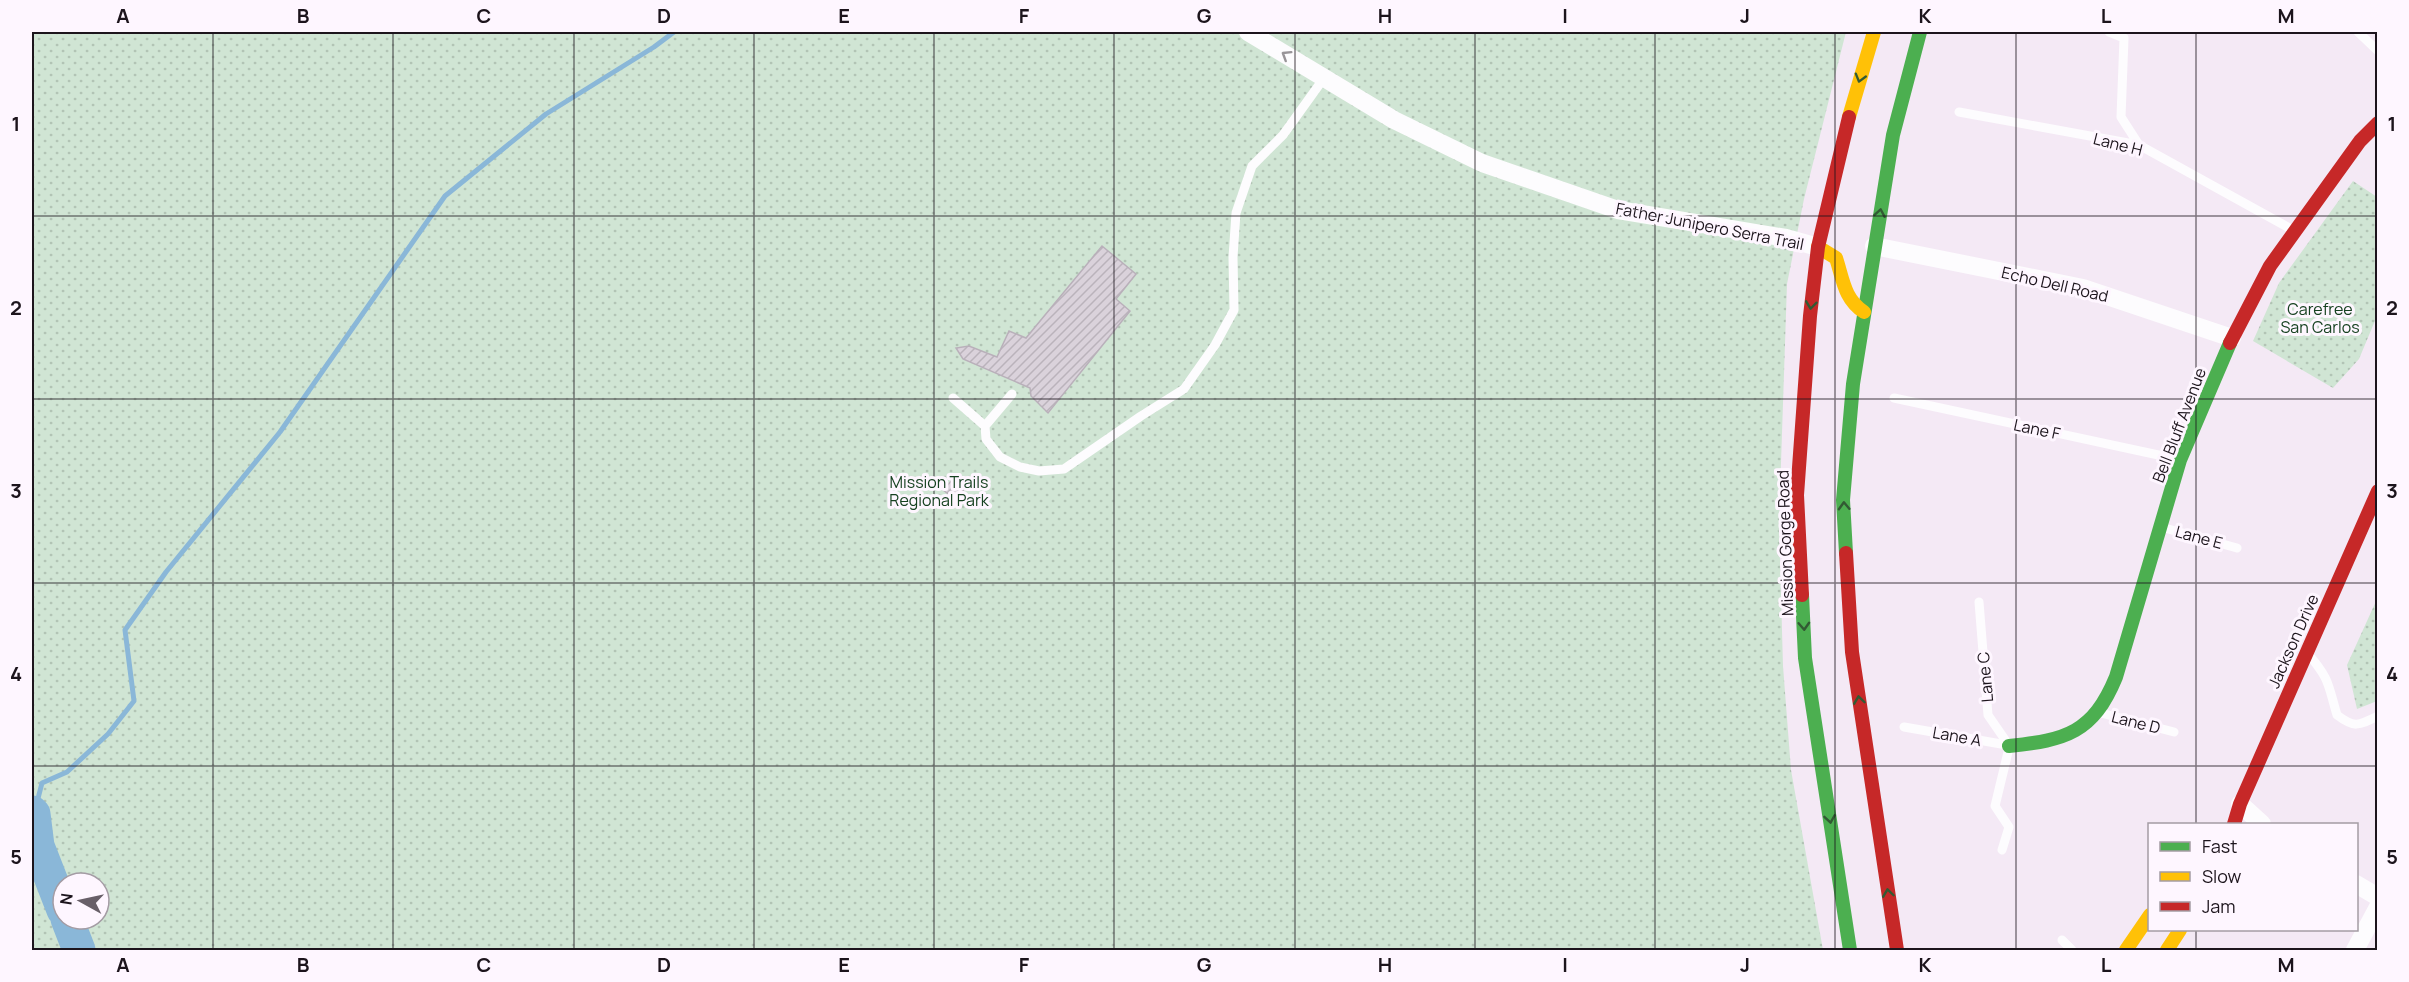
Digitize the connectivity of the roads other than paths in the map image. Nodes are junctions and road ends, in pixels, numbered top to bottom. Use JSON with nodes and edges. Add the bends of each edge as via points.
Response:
{"nodes":[{"id":1,"x":1248,"y":32,"type":"edge"},
{"id":2,"x":1874,"y":32,"type":"edge"},
{"id":3,"x":1920,"y":32,"type":"edge"},
{"id":4,"x":2109,"y":32,"type":"edge"},
{"id":5,"x":2358,"y":32,"type":"edge"},
{"id":6,"x":2378,"y":51,"type":"edge"},
{"id":7,"x":1324,"y":78,"type":"junction"},
{"id":8,"x":1959,"y":112,"type":"dead end"},
{"id":9,"x":2378,"y":123,"type":"edge"},
{"id":10,"x":2139,"y":145,"type":"junction"},
{"id":11,"x":2295,"y":231,"type":"junction"},
{"id":12,"x":1874,"y":246,"type":"junction"},
{"id":13,"x":1818,"y":247,"type":"junction"},
{"id":14,"x":1864,"y":312,"type":"junction"},
{"id":15,"x":2232,"y":338,"type":"junction"},
{"id":16,"x":1012,"y":394,"type":"dead end"},
{"id":17,"x":953,"y":398,"type":"dead end"},
{"id":18,"x":1894,"y":398,"type":"dead end"},
{"id":19,"x":985,"y":426,"type":"junction"},
{"id":20,"x":2180,"y":460,"type":"junction"},
{"id":21,"x":2378,"y":491,"type":"edge"},
{"id":22,"x":2160,"y":527,"type":"junction"},
{"id":23,"x":2237,"y":548,"type":"dead end"},
{"id":24,"x":1979,"y":602,"type":"dead end"},
{"id":25,"x":2307,"y":652,"type":"junction"},
{"id":26,"x":2098,"y":713,"type":"junction"},
{"id":27,"x":2378,"y":716,"type":"edge"},
{"id":28,"x":1904,"y":727,"type":"dead end"},
{"id":29,"x":2174,"y":732,"type":"dead end"},
{"id":30,"x":2009,"y":746,"type":"junction"},
{"id":31,"x":2240,"y":804,"type":"junction"},
{"id":32,"x":2220,"y":823,"type":"edge"},
{"id":33,"x":2235,"y":823,"type":"edge"},
{"id":34,"x":2260,"y":823,"type":"edge"},
{"id":35,"x":2002,"y":850,"type":"dead end"},
{"id":36,"x":2358,"y":885,"type":"edge"},
{"id":37,"x":2378,"y":897,"type":"edge"},
{"id":38,"x":2378,"y":907,"type":"edge"},
{"id":39,"x":2148,"y":918,"type":"edge"},
{"id":40,"x":2179,"y":931,"type":"edge"},
{"id":41,"x":2062,"y":940,"type":"dead end"},
{"id":42,"x":1850,"y":951,"type":"edge"},
{"id":43,"x":1897,"y":951,"type":"edge"},
{"id":44,"x":2072,"y":951,"type":"edge"},
{"id":45,"x":2126,"y":951,"type":"edge"},
{"id":46,"x":2167,"y":951,"type":"edge"},
{"id":47,"x":2355,"y":951,"type":"edge"}],
"edges":[{"from":7,"to":1,"type":"street","name":"Father Junipero Serra Trail","one_way":true},
{"from":2,"to":13,"type":"main road","name":"Mission Gorge Road","one_way":true},
{"from":12,"to":3,"type":"main road","one_way":true,"via":[[1893,135]]},
{"from":4,"to":10,"type":"lane","via":[[2124,38],[2121,117]]},
{"from":5,"to":6,"type":"lane"},
{"from":7,"to":13,"type":"street","name":"Father Junipero Serra Trail","via":[[1394,120],[1482,163],[1618,210],[1786,238]]},
{"from":7,"to":19,"type":"lane","via":[[1283,135],[1252,166],[1236,213],[1234,310],[1184,389],[1064,469],[1039,471],[1000,457],[986,439]]},
{"from":8,"to":10,"type":"lane","name":"Lane H"},
{"from":9,"to":11,"type":"main road","name":"Bell Bluff Avenue","via":[[2360,141]]},
{"from":10,"to":11,"type":"lane","name":"Lane H"},
{"from":11,"to":15,"type":"main road","name":"Bell Bluff Avenue","via":[[2270,266]]},
{"from":12,"to":14,"type":"main road"},
{"from":12,"to":15,"type":"street","name":"Echo Dell Road","via":[[2083,288]]},
{"from":13,"to":14,"type":"main road","via":[[1836,258],[1847,298]]},
{"from":13,"to":42,"type":"main road","name":"Mission Gorge Road","one_way":true,"via":[[1797,495],[1805,658]]},
{"from":43,"to":14,"type":"main road","one_way":true,"via":[[1852,652],[1843,500]]},
{"from":15,"to":20,"type":"main road","name":"Bell Bluff Avenue"},
{"from":16,"to":19,"type":"lane"},
{"from":17,"to":19,"type":"lane"},
{"from":18,"to":20,"type":"lane","name":"Lane F"},
{"from":20,"to":22,"type":"main road","name":"Bell Bluff Avenue"},
{"from":21,"to":25,"type":"main road","name":"Jackson Drive"},
{"from":22,"to":23,"type":"lane","name":"Lane E"},
{"from":22,"to":26,"type":"main road","name":"Bell Bluff Avenue","via":[[2112,690]]},
{"from":24,"to":30,"type":"lane","name":"Lane C","via":[[1988,715]]},
{"from":25,"to":27,"type":"lane","via":[[2330,684],[2337,715],[2350,724],[2361,724]]},
{"from":25,"to":31,"type":"main road","name":"Jackson Drive"},
{"from":26,"to":29,"type":"lane","name":"Lane D"},
{"from":26,"to":30,"type":"main road","name":"Bell Bluff Avenue","via":[[2060,739]]},
{"from":28,"to":30,"type":"lane","name":"Lane A"},
{"from":30,"to":35,"type":"lane","via":[[1995,806],[2009,827]]},
{"from":31,"to":32,"type":"main road","name":"Jackson Drive"},
{"from":31,"to":33,"type":"main road","name":"Jackson Drive"},
{"from":31,"to":34,"type":"street"},
{"from":36,"to":37,"type":"street"},
{"from":38,"to":47,"type":"street"},
{"from":39,"to":45,"type":"main road"},
{"from":40,"to":46,"type":"main road"},
{"from":41,"to":44,"type":"lane"}]}
